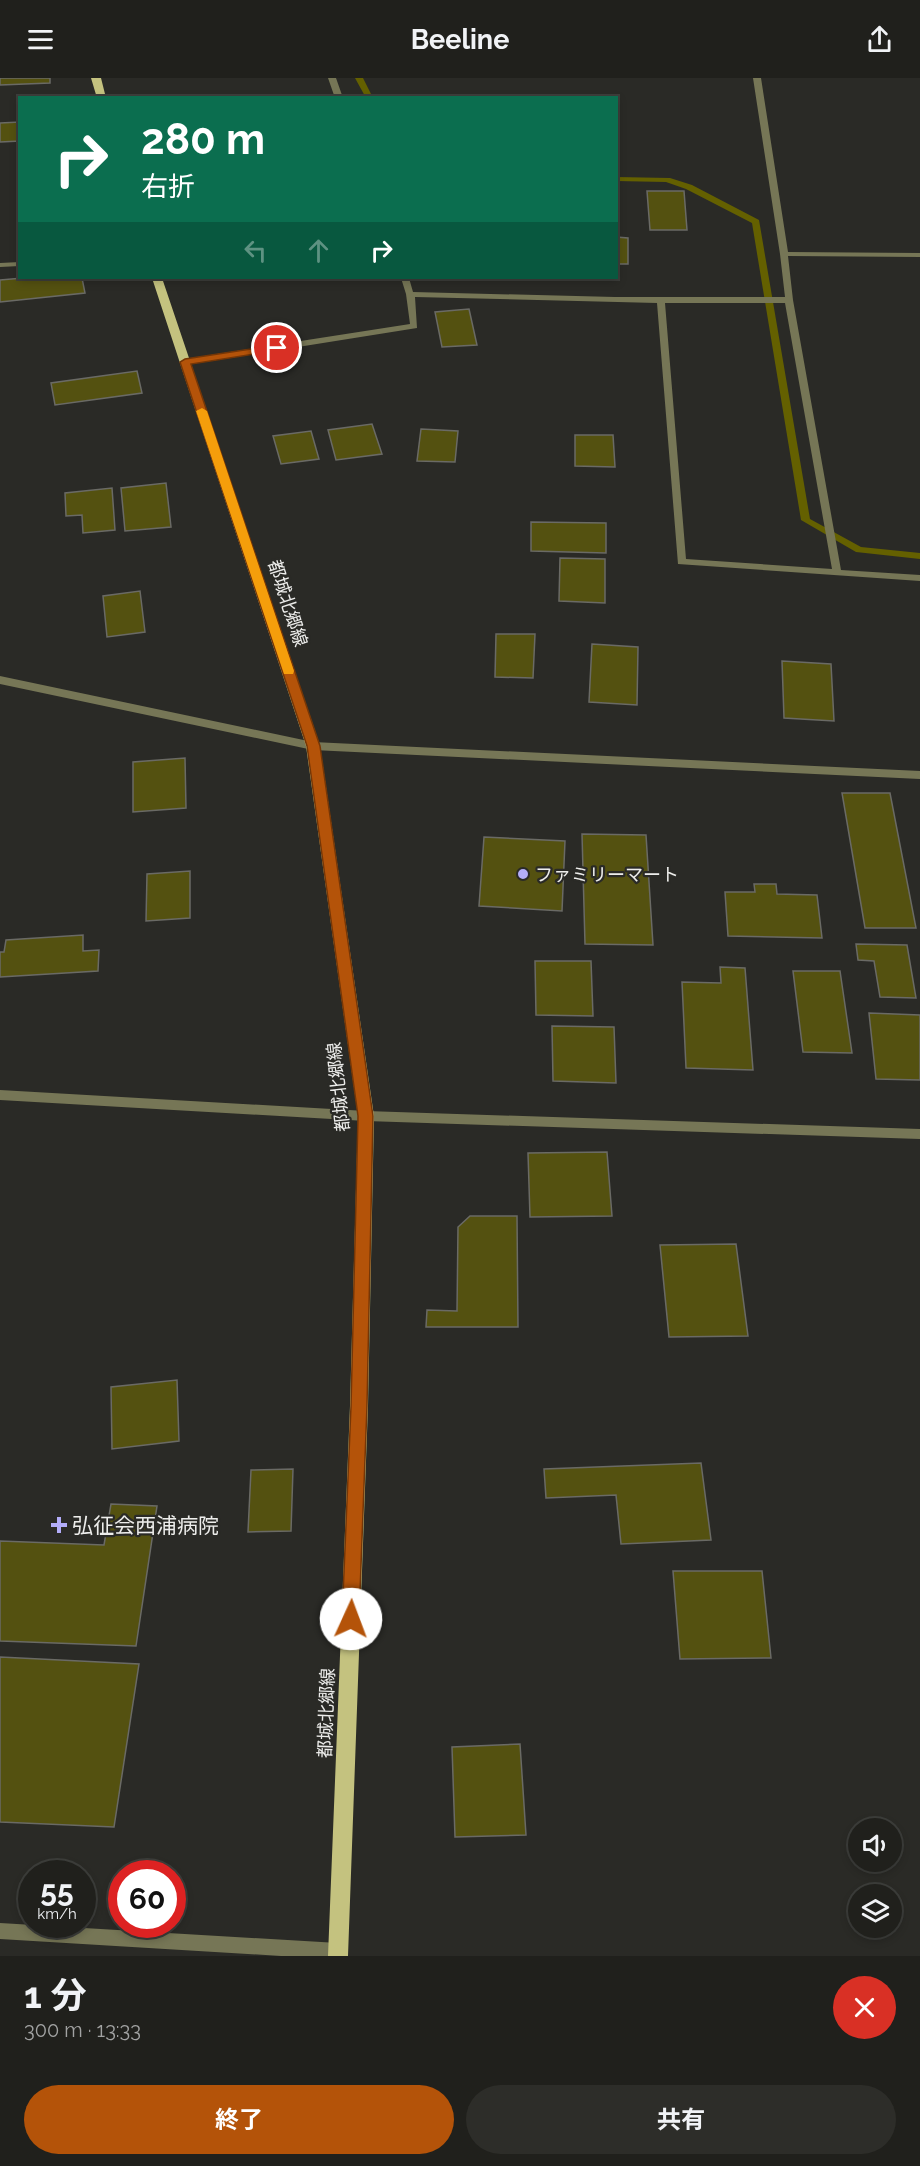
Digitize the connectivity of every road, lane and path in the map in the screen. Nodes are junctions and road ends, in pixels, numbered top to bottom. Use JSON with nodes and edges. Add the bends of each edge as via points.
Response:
{"nodes":[{"id":1,"x":96,"y":78,"type":"edge"},
{"id":2,"x":332,"y":78,"type":"edge"},
{"id":3,"x":757,"y":78,"type":"edge"},
{"id":4,"x":101,"y":96,"type":"edge"},
{"id":5,"x":338,"y":96,"type":"edge"},
{"id":6,"x":784,"y":254,"type":"junction"},
{"id":7,"x":920,"y":255,"type":"edge"},
{"id":8,"x":0,"y":264,"type":"edge"},
{"id":9,"x":18,"y":264,"type":"edge"},
{"id":10,"x":157,"y":279,"type":"edge"},
{"id":11,"x":405,"y":279,"type":"edge"},
{"id":12,"x":411,"y":294,"type":"junction"},
{"id":13,"x":789,"y":300,"type":"junction"},
{"id":14,"x":661,"y":301,"type":"junction"},
{"id":15,"x":185,"y":362,"type":"junction"},
{"id":16,"x":837,"y":572,"type":"junction"},
{"id":17,"x":920,"y":578,"type":"edge"},
{"id":18,"x":0,"y":680,"type":"edge"},
{"id":19,"x":314,"y":746,"type":"junction"},
{"id":20,"x":920,"y":775,"type":"edge"},
{"id":21,"x":0,"y":1095,"type":"edge"},
{"id":22,"x":366,"y":1116,"type":"junction"},
{"id":23,"x":920,"y":1134,"type":"edge"},
{"id":24,"x":0,"y":1931,"type":"edge"},
{"id":25,"x":338,"y":1954,"type":"edge"}],
"edges":[{"from":1,"to":4,"type":"main road"},
{"from":2,"to":5,"type":"street"},
{"from":3,"to":6,"type":"street"},
{"from":6,"to":7,"type":"street"},
{"from":6,"to":13,"type":"street"},
{"from":8,"to":9,"type":"street"},
{"from":10,"to":15,"type":"main road","name":"都城北郷線"},
{"from":11,"to":12,"type":"street"},
{"from":12,"to":14,"type":"street"},
{"from":12,"to":15,"type":"street","via":[[414,326]]},
{"from":13,"to":14,"type":"street"},
{"from":13,"to":16,"type":"street"},
{"from":14,"to":16,"type":"street","via":[[681,562]]},
{"from":15,"to":19,"type":"main road","name":"都城北郷線"},
{"from":16,"to":17,"type":"street"},
{"from":18,"to":19,"type":"street"},
{"from":19,"to":20,"type":"street"},
{"from":19,"to":22,"type":"main road","name":"都城北郷線"},
{"from":21,"to":22,"type":"street"},
{"from":22,"to":23,"type":"street"},
{"from":22,"to":25,"type":"main road","name":"都城北郷線"},
{"from":24,"to":25,"type":"street"}]}
